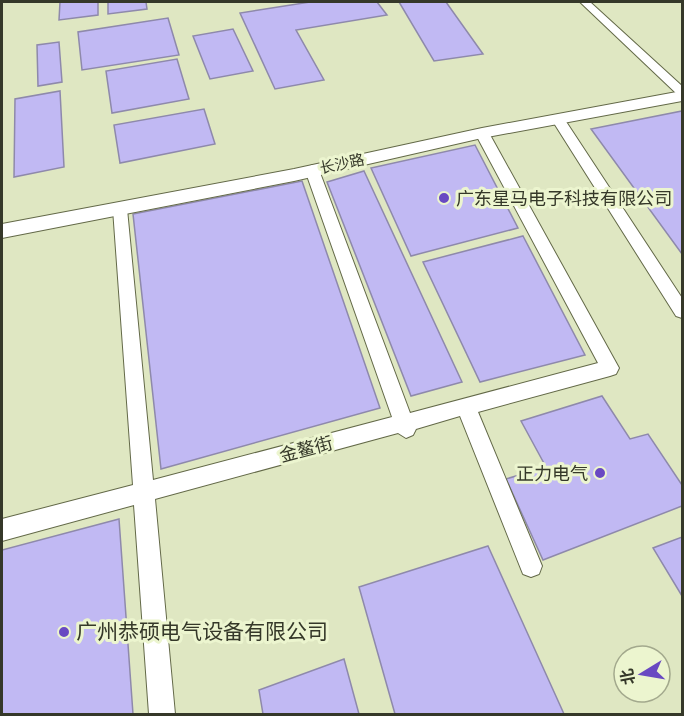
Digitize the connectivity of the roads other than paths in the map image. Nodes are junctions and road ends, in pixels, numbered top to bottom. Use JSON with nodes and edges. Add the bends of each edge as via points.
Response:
{"nodes":[{"id":1,"x":585,"y":2,"type":"edge"},
{"id":2,"x":682,"y":94,"type":"edge"},
{"id":3,"x":558,"y":120,"type":"junction"},
{"id":4,"x":482,"y":133,"type":"junction"},
{"id":5,"x":312,"y":170,"type":"junction"},
{"id":6,"x":120,"y":209,"type":"junction"},
{"id":7,"x":2,"y":231,"type":"edge"},
{"id":8,"x":682,"y":311,"type":"edge"},
{"id":9,"x":466,"y":406,"type":"junction"},
{"id":10,"x":406,"y":429,"type":"dead end"},
{"id":11,"x":142,"y":493,"type":"junction"},
{"id":12,"x":2,"y":530,"type":"edge"},
{"id":13,"x":531,"y":566,"type":"dead end"},
{"id":14,"x":162,"y":714,"type":"edge"}],
"edges":[{"from":1,"to":2,"type":"street"},
{"from":2,"to":3,"type":"street","name":"长沙路"},
{"from":3,"to":4,"type":"street","name":"长沙路"},
{"from":3,"to":8,"type":"street"},
{"from":4,"to":5,"type":"street","name":"长沙路"},
{"from":4,"to":9,"type":"street","name":"金鳌街","via":[[610,368]]},
{"from":5,"to":6,"type":"street","name":"长沙路"},
{"from":5,"to":10,"type":"street"},
{"from":6,"to":7,"type":"street","name":"长沙路"},
{"from":6,"to":11,"type":"street"},
{"from":9,"to":11,"type":"street","name":"金鳌街"},
{"from":9,"to":13,"type":"street"},
{"from":11,"to":12,"type":"street","name":"金鳌街"},
{"from":11,"to":14,"type":"street"}]}
